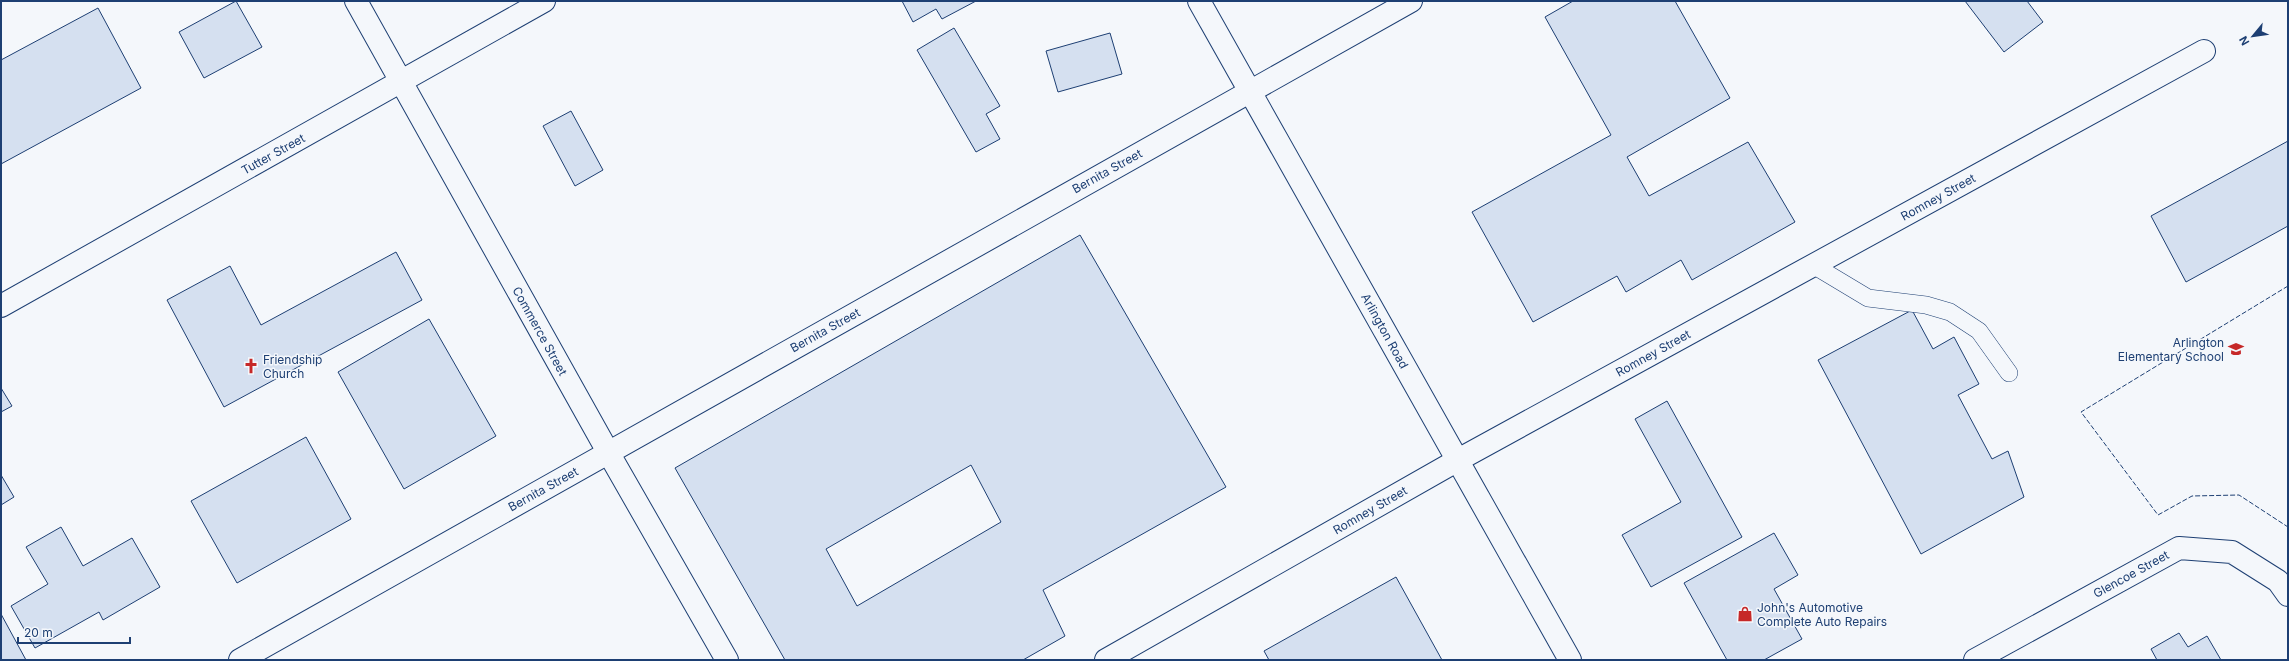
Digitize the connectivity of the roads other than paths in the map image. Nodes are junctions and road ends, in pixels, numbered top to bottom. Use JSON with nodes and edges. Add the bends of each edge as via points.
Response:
{"nodes":[{"id":1,"x":356,"y":1,"type":"edge"},
{"id":2,"x":544,"y":1,"type":"edge"},
{"id":3,"x":1199,"y":1,"type":"edge"},
{"id":4,"x":1411,"y":1,"type":"edge"},
{"id":5,"x":2204,"y":51,"type":"dead end"},
{"id":6,"x":401,"y":82,"type":"junction"},
{"id":7,"x":1250,"y":90,"type":"junction"},
{"id":8,"x":1813,"y":265,"type":"junction"},
{"id":9,"x":1,"y":306,"type":"edge"},
{"id":10,"x":2009,"y":373,"type":"dead end"},
{"id":11,"x":608,"y":452,"type":"junction"},
{"id":12,"x":1458,"y":460,"type":"junction"},
{"id":13,"x":2288,"y":595,"type":"edge"},
{"id":14,"x":240,"y":660,"type":"edge"},
{"id":15,"x":727,"y":660,"type":"edge"},
{"id":16,"x":1106,"y":660,"type":"edge"},
{"id":17,"x":1570,"y":660,"type":"edge"},
{"id":18,"x":1975,"y":660,"type":"edge"}],
"edges":[{"from":1,"to":6,"type":"street","name":"Commerce Street"},
{"from":2,"to":6,"type":"street","name":"Tutter Street"},
{"from":3,"to":7,"type":"street","name":"Arlington Road"},
{"from":4,"to":7,"type":"street","name":"Bernita Street"},
{"from":5,"to":8,"type":"street","name":"Romney Street"},
{"from":6,"to":9,"type":"street","name":"Tutter Street"},
{"from":6,"to":11,"type":"street","name":"Commerce Street"},
{"from":7,"to":11,"type":"street","name":"Bernita Street"},
{"from":7,"to":12,"type":"street","name":"Arlington Road"},
{"from":8,"to":10,"type":"lane","via":[[1868,298],[1926,305],[1950,312],[1979,332]]},
{"from":8,"to":12,"type":"street","name":"Romney Street"},
{"from":11,"to":14,"type":"street","name":"Bernita Street"},
{"from":11,"to":15,"type":"street","name":"Commerce Street"},
{"from":12,"to":16,"type":"street","name":"Romney Street"},
{"from":12,"to":17,"type":"street","name":"Arlington Road"},
{"from":13,"to":18,"type":"street","name":"Glencoe Street","via":[[2278,581],[2232,552],[2179,548]]}]}
